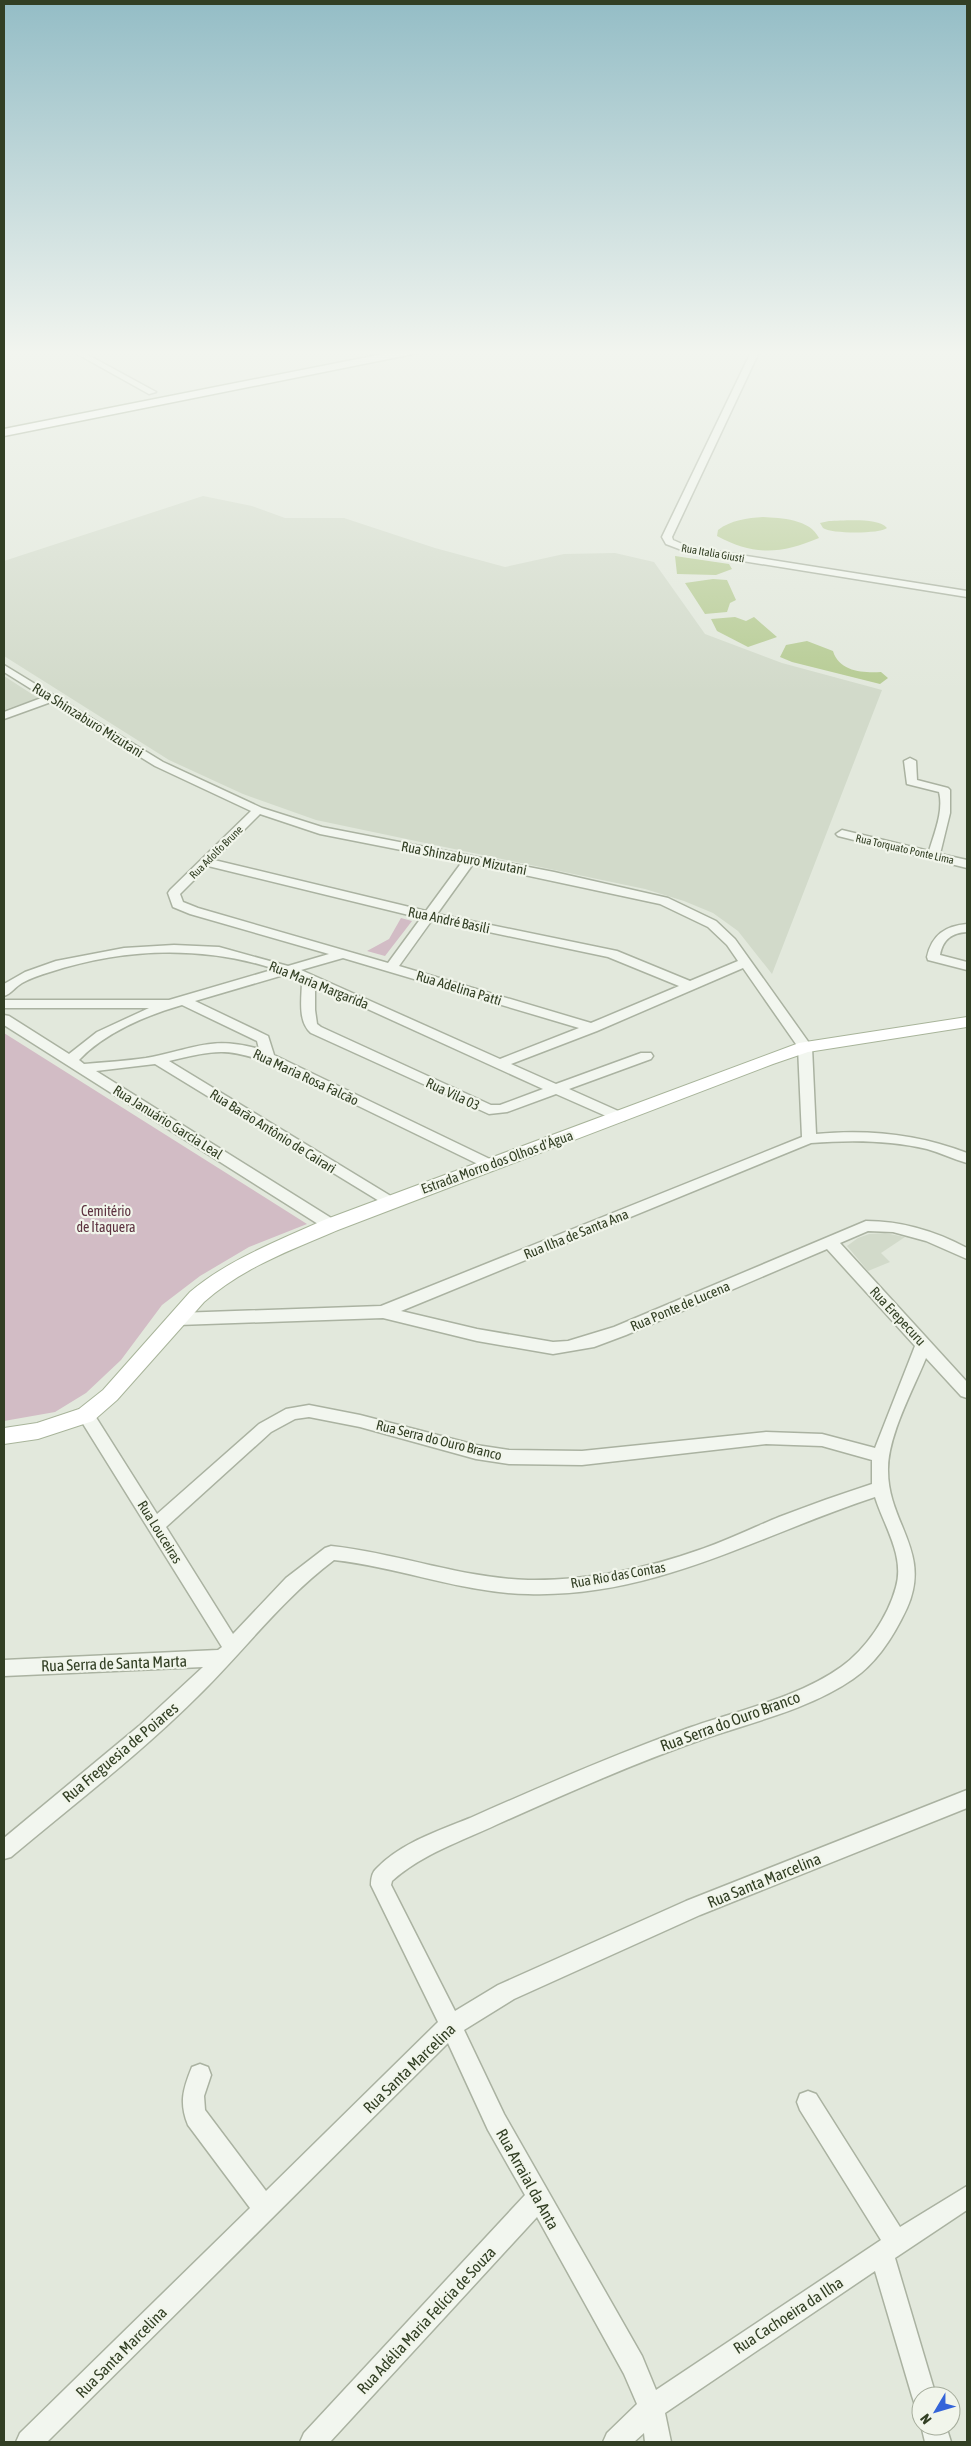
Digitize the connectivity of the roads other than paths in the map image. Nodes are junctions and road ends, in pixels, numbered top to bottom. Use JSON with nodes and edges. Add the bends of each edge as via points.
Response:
{"nodes":[{"id":1,"x":702,"y":464,"type":"edge"},
{"id":2,"x":967,"y":594,"type":"edge"},
{"id":3,"x":4,"y":668,"type":"edge"},
{"id":4,"x":52,"y":698,"type":"junction"},
{"id":5,"x":4,"y":716,"type":"edge"},
{"id":6,"x":910,"y":761,"type":"dead end"},
{"id":7,"x":258,"y":810,"type":"junction"},
{"id":8,"x":842,"y":834,"type":"dead end"},
{"id":9,"x":933,"y":857,"type":"junction"},
{"id":10,"x":470,"y":859,"type":"junction"},
{"id":11,"x":207,"y":862,"type":"junction"},
{"id":12,"x":967,"y":864,"type":"edge"},
{"id":13,"x":174,"y":893,"type":"joint"},
{"id":14,"x":429,"y":916,"type":"junction"},
{"id":15,"x":967,"y":928,"type":"edge"},
{"id":16,"x":343,"y":954,"type":"junction"},
{"id":17,"x":746,"y":962,"type":"junction"},
{"id":18,"x":967,"y":966,"type":"edge"},
{"id":19,"x":391,"y":968,"type":"junction"},
{"id":20,"x":287,"y":969,"type":"junction"},
{"id":21,"x":309,"y":978,"type":"junction"},
{"id":22,"x":687,"y":985,"type":"junction"},
{"id":23,"x":5,"y":999,"type":"edge"},
{"id":24,"x":183,"y":1000,"type":"junction"},
{"id":25,"x":170,"y":1004,"type":"junction"},
{"id":26,"x":4,"y":1019,"type":"edge"},
{"id":27,"x":967,"y":1022,"type":"edge"},
{"id":28,"x":592,"y":1028,"type":"junction"},
{"id":29,"x":805,"y":1047,"type":"junction"},
{"id":30,"x":646,"y":1056,"type":"dead end"},
{"id":31,"x":268,"y":1058,"type":"junction"},
{"id":32,"x":158,"y":1060,"type":"junction"},
{"id":33,"x":500,"y":1064,"type":"junction"},
{"id":34,"x":76,"y":1065,"type":"junction"},
{"id":35,"x":556,"y":1090,"type":"junction"},
{"id":36,"x":620,"y":1117,"type":"junction"},
{"id":37,"x":809,"y":1139,"type":"junction"},
{"id":38,"x":967,"y":1158,"type":"edge"},
{"id":39,"x":489,"y":1164,"type":"junction"},
{"id":40,"x":389,"y":1202,"type":"junction"},
{"id":41,"x":332,"y":1224,"type":"junction"},
{"id":42,"x":829,"y":1241,"type":"junction"},
{"id":43,"x":967,"y":1254,"type":"edge"},
{"id":44,"x":382,"y":1312,"type":"junction"},
{"id":45,"x":178,"y":1319,"type":"junction"},
{"id":46,"x":924,"y":1344,"type":"junction"},
{"id":47,"x":967,"y":1392,"type":"edge"},
{"id":48,"x":86,"y":1415,"type":"junction"},
{"id":49,"x":4,"y":1436,"type":"edge"},
{"id":50,"x":882,"y":1456,"type":"junction"},
{"id":51,"x":881,"y":1488,"type":"junction"},
{"id":52,"x":156,"y":1525,"type":"junction"},
{"id":53,"x":228,"y":1654,"type":"junction"},
{"id":54,"x":4,"y":1668,"type":"edge"},
{"id":55,"x":967,"y":1800,"type":"edge"},
{"id":56,"x":4,"y":1850,"type":"edge"},
{"id":57,"x":396,"y":1916,"type":"joint"},
{"id":58,"x":450,"y":2026,"type":"junction"},
{"id":59,"x":200,"y":2075,"type":"dead end"},
{"id":60,"x":808,"y":2102,"type":"dead end"},
{"id":61,"x":967,"y":2197,"type":"edge"},
{"id":62,"x":539,"y":2198,"type":"junction"},
{"id":63,"x":265,"y":2209,"type":"junction"},
{"id":64,"x":890,"y":2248,"type":"junction"},
{"id":65,"x":922,"y":2386,"type":"edge"},
{"id":66,"x":651,"y":2408,"type":"junction"},
{"id":67,"x":29,"y":2442,"type":"edge"},
{"id":68,"x":313,"y":2442,"type":"edge"},
{"id":69,"x":616,"y":2442,"type":"edge"},
{"id":70,"x":658,"y":2442,"type":"edge"}],
"edges":[{"from":1,"to":2,"type":"street","name":"Rua Italia Giusti","via":[[667,537],[669,542],[687,549]]},
{"from":3,"to":4,"type":"street","name":"Rua Shinzaburo Mizutani"},
{"from":4,"to":5,"type":"street"},
{"from":4,"to":7,"type":"street","name":"Rua Shinzaburo Mizutani","via":[[180,776]]},
{"from":6,"to":9,"type":"street","via":[[911,782],[944,790],[946,794]]},
{"from":7,"to":10,"type":"street","name":"Rua Shinzaburo Mizutani","via":[[320,830]]},
{"from":7,"to":11,"type":"street","name":"Rua Adolfo Brune"},
{"from":8,"to":9,"type":"street","name":"Rua Torquato Ponte Lima"},
{"from":9,"to":12,"type":"street","name":"Rua Torquato Ponte Lima"},
{"from":10,"to":14,"type":"street"},
{"from":10,"to":17,"type":"street","name":"Rua Shinzaburo Mizutani","via":[[664,901],[712,924]]},
{"from":11,"to":13,"type":"street","name":"Rua Adolfo Brune"},
{"from":11,"to":14,"type":"street","name":"Rua André Basili"},
{"from":13,"to":16,"type":"street","name":"Rua Adelina Patti","via":[[177,904],[194,912]]},
{"from":14,"to":19,"type":"street"},
{"from":14,"to":22,"type":"street","name":"Rua André Basili","via":[[612,954]]},
{"from":15,"to":18,"type":"street","via":[[940,937],[933,957]]},
{"from":16,"to":19,"type":"street","name":"Rua Adelina Patti"},
{"from":16,"to":20,"type":"street"},
{"from":17,"to":22,"type":"street"},
{"from":17,"to":29,"type":"street","name":"Rua Shinzaburo Mizutani"},
{"from":19,"to":28,"type":"street","name":"Rua Adelina Patti"},
{"from":20,"to":21,"type":"street","name":"Rua Maria Margarida"},
{"from":20,"to":23,"type":"street","name":"Rua Maria Margarida","via":[[222,951],[109,954],[74,960],[44,970],[12,984]]},
{"from":20,"to":24,"type":"street"},
{"from":21,"to":33,"type":"street","name":"Rua Maria Margarida"},
{"from":21,"to":35,"type":"street","name":"Rua Vila 03","via":[[310,1022],[316,1030],[481,1108],[502,1109]]},
{"from":22,"to":28,"type":"street"},
{"from":23,"to":25,"type":"street"},
{"from":24,"to":25,"type":"street"},
{"from":24,"to":31,"type":"street","via":[[263,1039]]},
{"from":25,"to":34,"type":"street","via":[[99,1035],[83,1046]]},
{"from":26,"to":34,"type":"street","name":"Rua Januário Garcia Leal"},
{"from":27,"to":29,"type":"main road","name":"Estrada Morro dos Olhos d'Água"},
{"from":28,"to":33,"type":"street"},
{"from":29,"to":36,"type":"main road","name":"Estrada Morro dos Olhos d'Água"},
{"from":29,"to":37,"type":"street"},
{"from":30,"to":35,"type":"street","name":"Rua Vila 03"},
{"from":31,"to":32,"type":"street","name":"Rua Maria Rosa Falcão","via":[[226,1046]]},
{"from":31,"to":39,"type":"street","name":"Rua Maria Rosa Falcão"},
{"from":32,"to":34,"type":"street","name":"Rua Maria Rosa Falcão","via":[[129,1065]]},
{"from":32,"to":40,"type":"street","name":"Rua Barão Antônio de Cairari"},
{"from":33,"to":35,"type":"street","name":"Rua Maria Margarida"},
{"from":34,"to":41,"type":"street","name":"Rua Januário Garcia Leal"},
{"from":35,"to":36,"type":"street","name":"Rua Maria Margarida"},
{"from":36,"to":39,"type":"main road","name":"Estrada Morro dos Olhos d'Água"},
{"from":37,"to":38,"type":"street","name":"Rua Ilha de Santa Ana","via":[[866,1135],[954,1152]]},
{"from":37,"to":44,"type":"street","name":"Rua Ilha de Santa Ana"},
{"from":39,"to":40,"type":"main road","name":"Estrada Morro dos Olhos d'Água"},
{"from":40,"to":41,"type":"main road","name":"Estrada Morro dos Olhos d'Água"},
{"from":41,"to":45,"type":"main road","name":"Estrada Morro dos Olhos d'Água","via":[[233,1271],[202,1292]]},
{"from":42,"to":43,"type":"street","name":"Rua Ponte de Lucena","via":[[866,1226],[884,1225],[926,1236]]},
{"from":42,"to":44,"type":"street","name":"Rua Ponte de Lucena","via":[[620,1332],[568,1347],[529,1345]]},
{"from":42,"to":46,"type":"street","name":"Rua Erepecuru"},
{"from":44,"to":45,"type":"street","name":"Rua Ilha de Santa Ana"},
{"from":45,"to":48,"type":"main road","name":"Estrada Morro dos Olhos d'Água","via":[[110,1395]]},
{"from":46,"to":47,"type":"street","name":"Rua Erepecuru"},
{"from":46,"to":50,"type":"street"},
{"from":48,"to":49,"type":"main road","via":[[38,1431]]},
{"from":48,"to":52,"type":"street","name":"Rua Louceiras"},
{"from":50,"to":51,"type":"street","via":[[879,1468]]},
{"from":50,"to":52,"type":"street","name":"Rua Serra do Ouro Branco","via":[[822,1440],[766,1438],[582,1458],[509,1457],[476,1452],[338,1416],[299,1412],[265,1428]]},
{"from":51,"to":53,"type":"street","name":"Rua Rio das Contas","via":[[798,1517],[703,1556],[659,1569],[580,1583],[528,1587],[499,1584],[390,1560],[331,1553],[283,1592]]},
{"from":51,"to":57,"type":"street","name":"Rua Serra do Ouro Branco","via":[[900,1533],[906,1557],[906,1592],[883,1633],[848,1672],[802,1696],[607,1767],[403,1860],[382,1876],[381,1885]]},
{"from":52,"to":53,"type":"street","name":"Rua Louceiras"},
{"from":53,"to":54,"type":"street","name":"Rua Serra de Santa Marta"},
{"from":53,"to":56,"type":"street","name":"Rua Freguesia de Poiares","via":[[162,1716]]},
{"from":55,"to":58,"type":"street","name":"Rua Santa Marcelina","via":[[693,1908],[506,1992]]},
{"from":57,"to":58,"type":"street","name":"Rua Arraial da Anta"},
{"from":58,"to":62,"type":"street","name":"Rua Arraial da Anta","via":[[476,2082]]},
{"from":58,"to":63,"type":"street","name":"Rua Santa Marcelina"},
{"from":59,"to":63,"type":"street","via":[[192,2092],[191,2105],[196,2117]]},
{"from":60,"to":64,"type":"street"},
{"from":61,"to":64,"type":"street","name":"Rua Cachoeira da Ilha"},
{"from":62,"to":66,"type":"street","name":"Rua Arraial da Anta","via":[[633,2365]]},
{"from":62,"to":68,"type":"street","name":"Rua Adélia Maria Felícia de Souza"},
{"from":63,"to":67,"type":"street","name":"Rua Santa Marcelina"},
{"from":64,"to":65,"type":"street"},
{"from":64,"to":66,"type":"street","name":"Rua Cachoeira da Ilha"},
{"from":66,"to":69,"type":"street","name":"Rua Cachoeira da Ilha"},
{"from":66,"to":70,"type":"street","name":"Rua Arraial da Anta"}]}
